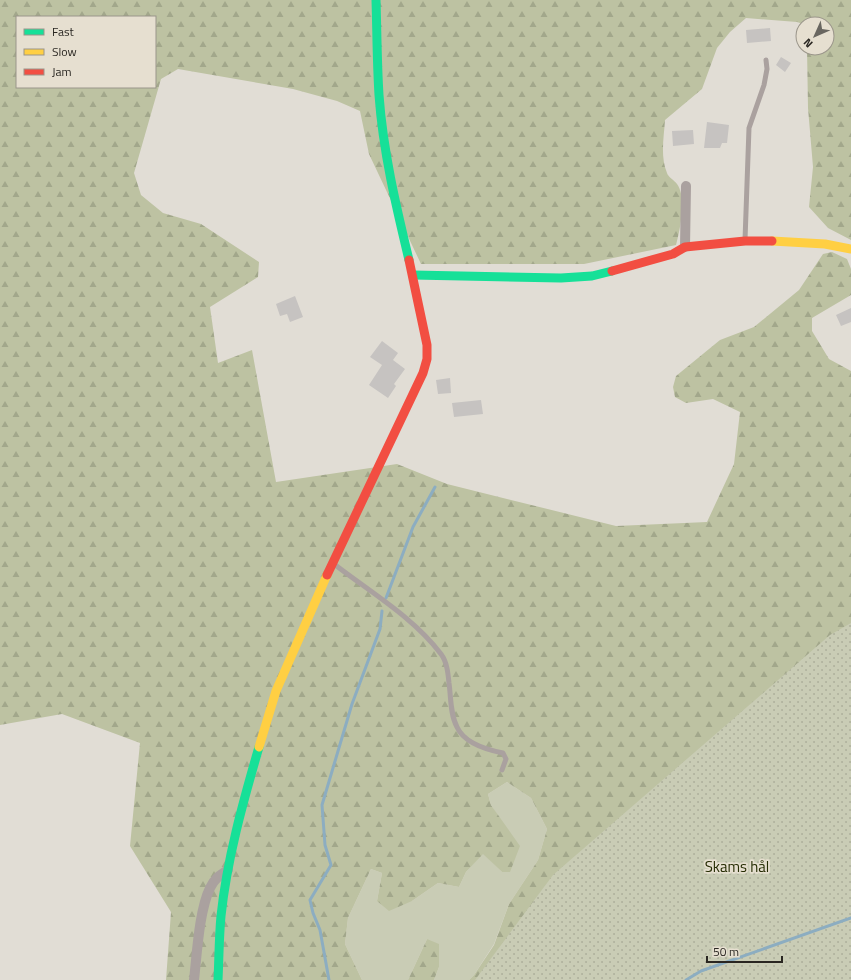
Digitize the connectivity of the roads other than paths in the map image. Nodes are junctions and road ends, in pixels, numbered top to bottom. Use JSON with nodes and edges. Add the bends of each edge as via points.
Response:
{"nodes":[{"id":1,"x":376,"y":0,"type":"edge"},
{"id":2,"x":766,"y":60,"type":"dead end"},
{"id":3,"x":686,"y":186,"type":"dead end"},
{"id":4,"x":745,"y":241,"type":"junction"},
{"id":5,"x":685,"y":247,"type":"junction"},
{"id":6,"x":851,"y":249,"type":"edge"},
{"id":7,"x":413,"y":275,"type":"junction"},
{"id":8,"x":333,"y":563,"type":"junction"},
{"id":9,"x":502,"y":770,"type":"dead end"},
{"id":10,"x":228,"y":870,"type":"junction"},
{"id":11,"x":194,"y":980,"type":"edge"},
{"id":12,"x":218,"y":980,"type":"edge"}],
"edges":[{"from":1,"to":7,"type":"street","via":[[379,95],[384,146]]},
{"from":2,"to":4,"type":"lane","via":[[764,86],[750,128]]},
{"from":3,"to":5,"type":"street"},
{"from":4,"to":5,"type":"street"},
{"from":4,"to":6,"type":"street","via":[[802,242]]},
{"from":5,"to":7,"type":"street","via":[[673,254],[592,276],[561,278]]},
{"from":7,"to":8,"type":"street","via":[[427,345],[427,359],[423,373]]},
{"from":8,"to":9,"type":"lane","via":[[419,629],[442,655],[448,670],[452,713],[457,729],[472,743],[503,753],[506,759]]},
{"from":8,"to":10,"type":"street","via":[[276,691],[244,796]]},
{"from":10,"to":11,"type":"street","via":[[218,876],[210,888],[202,916]]},
{"from":10,"to":12,"type":"street","via":[[221,916]]}]}
